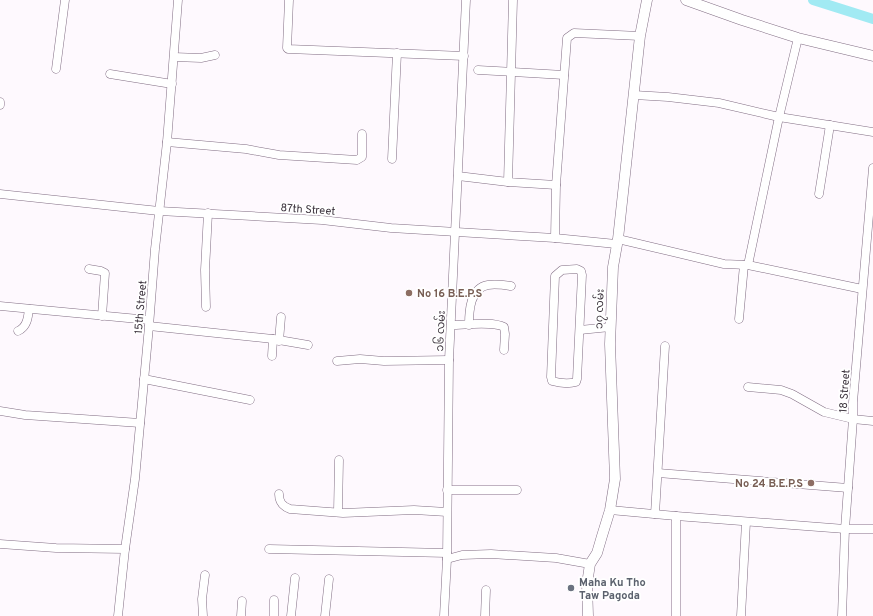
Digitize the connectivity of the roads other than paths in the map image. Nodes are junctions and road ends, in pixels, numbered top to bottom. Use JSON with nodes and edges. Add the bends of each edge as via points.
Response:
{"nodes":[{"id":1,"x":65,"y":0,"type":"edge"},
{"id":2,"x":178,"y":0,"type":"edge"},
{"id":3,"x":289,"y":0,"type":"edge"},
{"id":4,"x":466,"y":0,"type":"edge"},
{"id":5,"x":513,"y":0,"type":"edge"},
{"id":6,"x":647,"y":0,"type":"edge"},
{"id":7,"x":686,"y":0,"type":"edge"},
{"id":8,"x":640,"y":36,"type":"junction"},
{"id":9,"x":798,"y":38,"type":"junction"},
{"id":10,"x":397,"y":53,"type":"junction"},
{"id":11,"x":215,"y":55,"type":"dead end"},
{"id":12,"x":464,"y":56,"type":"junction"},
{"id":13,"x":873,"y":56,"type":"edge"},
{"id":14,"x":174,"y":57,"type":"junction"},
{"id":15,"x":56,"y":68,"type":"dead end"},
{"id":16,"x":478,"y":70,"type":"dead end"},
{"id":17,"x":511,"y":73,"type":"junction"},
{"id":18,"x":110,"y":74,"type":"dead end"},
{"id":19,"x":564,"y":75,"type":"junction"},
{"id":20,"x":172,"y":84,"type":"junction"},
{"id":21,"x":634,"y":95,"type":"junction"},
{"id":22,"x":779,"y":117,"type":"junction"},
{"id":23,"x":830,"y":125,"type":"junction"},
{"id":24,"x":873,"y":132,"type":"edge"},
{"id":25,"x":362,"y":134,"type":"dead end"},
{"id":26,"x":167,"y":142,"type":"junction"},
{"id":27,"x":392,"y":159,"type":"dead end"},
{"id":28,"x":873,"y":168,"type":"edge"},
{"id":29,"x":458,"y":176,"type":"junction"},
{"id":30,"x":508,"y":182,"type":"junction"},
{"id":31,"x":556,"y":185,"type":"junction"},
{"id":32,"x":872,"y":192,"type":"edge"},
{"id":33,"x":0,"y":194,"type":"edge"},
{"id":34,"x":819,"y":194,"type":"dead end"},
{"id":35,"x":159,"y":210,"type":"junction"},
{"id":36,"x":208,"y":213,"type":"junction"},
{"id":37,"x":871,"y":224,"type":"edge"},
{"id":38,"x":455,"y":232,"type":"junction"},
{"id":39,"x":555,"y":238,"type":"junction"},
{"id":40,"x":617,"y":241,"type":"junction"},
{"id":41,"x":746,"y":265,"type":"junction"},
{"id":42,"x":89,"y":269,"type":"dead end"},
{"id":43,"x":511,"y":286,"type":"dead end"},
{"id":44,"x":862,"y":289,"type":"junction"},
{"id":45,"x":0,"y":306,"type":"edge"},
{"id":46,"x":206,"y":307,"type":"dead end"},
{"id":47,"x":29,"y":309,"type":"junction"},
{"id":48,"x":102,"y":316,"type":"junction"},
{"id":49,"x":281,"y":317,"type":"dead end"},
{"id":50,"x":739,"y":319,"type":"dead end"},
{"id":51,"x":149,"y":323,"type":"junction"},
{"id":52,"x":451,"y":325,"type":"junction"},
{"id":53,"x":469,"y":325,"type":"junction"},
{"id":54,"x":610,"y":327,"type":"junction"},
{"id":55,"x":580,"y":330,"type":"junction"},
{"id":56,"x":18,"y":331,"type":"dead end"},
{"id":57,"x":276,"y":340,"type":"junction"},
{"id":58,"x":308,"y":345,"type":"dead end"},
{"id":59,"x":665,"y":346,"type":"dead end"},
{"id":60,"x":504,"y":350,"type":"dead end"},
{"id":61,"x":272,"y":356,"type":"dead end"},
{"id":62,"x":449,"y":360,"type":"junction"},
{"id":63,"x":337,"y":361,"type":"dead end"},
{"id":64,"x":144,"y":379,"type":"junction"},
{"id":65,"x":748,"y":387,"type":"dead end"},
{"id":66,"x":250,"y":400,"type":"dead end"},
{"id":67,"x":0,"y":411,"type":"edge"},
{"id":68,"x":853,"y":419,"type":"junction"},
{"id":69,"x":873,"y":421,"type":"edge"},
{"id":70,"x":140,"y":423,"type":"junction"},
{"id":71,"x":339,"y":460,"type":"dead end"},
{"id":72,"x":658,"y":473,"type":"junction"},
{"id":73,"x":848,"y":488,"type":"junction"},
{"id":74,"x":447,"y":490,"type":"junction"},
{"id":75,"x":518,"y":490,"type":"dead end"},
{"id":76,"x":279,"y":494,"type":"dead end"},
{"id":77,"x":610,"y":510,"type":"junction"},
{"id":78,"x":338,"y":512,"type":"junction"},
{"id":79,"x":447,"y":512,"type":"junction"},
{"id":80,"x":655,"y":514,"type":"junction"},
{"id":81,"x":676,"y":516,"type":"junction"},
{"id":82,"x":746,"y":522,"type":"junction"},
{"id":83,"x":845,"y":529,"type":"junction"},
{"id":84,"x":873,"y":529,"type":"edge"},
{"id":85,"x":0,"y":544,"type":"edge"},
{"id":86,"x":125,"y":549,"type":"junction"},
{"id":87,"x":269,"y":549,"type":"dead end"},
{"id":88,"x":447,"y":556,"type":"junction"},
{"id":89,"x":590,"y":564,"type":"junction"},
{"id":90,"x":205,"y":575,"type":"dead end"},
{"id":91,"x":295,"y":578,"type":"dead end"},
{"id":92,"x":330,"y":579,"type":"dead end"},
{"id":93,"x":486,"y":590,"type":"dead end"},
{"id":94,"x":274,"y":600,"type":"dead end"},
{"id":95,"x":242,"y":601,"type":"dead end"},
{"id":96,"x":118,"y":616,"type":"edge"},
{"id":97,"x":203,"y":616,"type":"edge"},
{"id":98,"x":241,"y":616,"type":"edge"},
{"id":99,"x":274,"y":616,"type":"edge"},
{"id":100,"x":291,"y":616,"type":"edge"},
{"id":101,"x":325,"y":616,"type":"edge"},
{"id":102,"x":444,"y":616,"type":"edge"},
{"id":103,"x":485,"y":616,"type":"edge"},
{"id":104,"x":588,"y":616,"type":"edge"},
{"id":105,"x":676,"y":616,"type":"edge"},
{"id":106,"x":741,"y":616,"type":"edge"},
{"id":107,"x":842,"y":616,"type":"edge"}],
"edges":[{"from":1,"to":15,"type":"street"},
{"from":2,"to":14,"type":"street","name":"15th Street"},
{"from":3,"to":10,"type":"street","via":[[287,48]]},
{"from":4,"to":12,"type":"street","name":"၁၆ လမ်း"},
{"from":5,"to":17,"type":"street"},
{"from":6,"to":8,"type":"street","name":"၁၇ လမ်း"},
{"from":7,"to":9,"type":"street"},
{"from":8,"to":19,"type":"street","via":[[574,33],[570,35],[567,38]]},
{"from":8,"to":21,"type":"street","name":"၁၇ လမ်း"},
{"from":9,"to":13,"type":"street"},
{"from":9,"to":22,"type":"street"},
{"from":10,"to":12,"type":"street"},
{"from":10,"to":27,"type":"street"},
{"from":11,"to":14,"type":"street","via":[[201,58]]},
{"from":12,"to":29,"type":"street","name":"၁၆ လမ်း"},
{"from":14,"to":20,"type":"street","name":"15th Street"},
{"from":16,"to":17,"type":"street"},
{"from":17,"to":19,"type":"street"},
{"from":17,"to":30,"type":"street"},
{"from":18,"to":20,"type":"street"},
{"from":19,"to":31,"type":"street"},
{"from":20,"to":26,"type":"street","name":"15th Street"},
{"from":21,"to":22,"type":"street","via":[[719,103]]},
{"from":21,"to":40,"type":"street","name":"၁၇ လမ်း"},
{"from":22,"to":23,"type":"street"},
{"from":22,"to":41,"type":"street"},
{"from":23,"to":24,"type":"street"},
{"from":23,"to":34,"type":"street"},
{"from":25,"to":26,"type":"street","via":[[362,157],[357,160],[279,155],[246,149]]},
{"from":26,"to":35,"type":"street","name":"15th Street"},
{"from":28,"to":32,"type":"street","name":"18 Street"},
{"from":29,"to":30,"type":"street"},
{"from":29,"to":38,"type":"street","name":"၁၆ လမ်း"},
{"from":30,"to":31,"type":"street"},
{"from":31,"to":39,"type":"street"},
{"from":32,"to":37,"type":"street","name":"18 Street"},
{"from":33,"to":35,"type":"street","name":"87th Street"},
{"from":35,"to":36,"type":"street","name":"87th Street"},
{"from":35,"to":51,"type":"street","name":"15th Street"},
{"from":36,"to":38,"type":"street","name":"87th Street"},
{"from":36,"to":46,"type":"street"},
{"from":37,"to":44,"type":"street","name":"18 Street"},
{"from":38,"to":39,"type":"street","name":"87th Street"},
{"from":38,"to":52,"type":"street","name":"၁၆ လမ်း"},
{"from":39,"to":40,"type":"street","name":"87th Street"},
{"from":40,"to":41,"type":"street","name":"87th Street","via":[[724,264]]},
{"from":40,"to":54,"type":"street","name":"၁၇ လမ်း"},
{"from":41,"to":44,"type":"street","name":"87th Street"},
{"from":41,"to":50,"type":"street"},
{"from":42,"to":48,"type":"street","via":[[105,273]]},
{"from":43,"to":53,"type":"street","via":[[487,285],[478,290],[469,308]]},
{"from":44,"to":68,"type":"street","name":"18 Street"},
{"from":45,"to":47,"type":"street"},
{"from":47,"to":48,"type":"street"},
{"from":47,"to":56,"type":"street","via":[[26,324]]},
{"from":48,"to":51,"type":"street"},
{"from":49,"to":57,"type":"street"},
{"from":51,"to":57,"type":"street"},
{"from":51,"to":64,"type":"street","name":"15th Street"},
{"from":52,"to":53,"type":"street"},
{"from":52,"to":62,"type":"street","name":"၁၆ လမ်း"},
{"from":53,"to":60,"type":"street","via":[[494,324],[504,328]]},
{"from":54,"to":55,"type":"street"},
{"from":54,"to":77,"type":"street","name":"၁၇ လမ်း","via":[[615,479]]},
{"from":55,"to":55,"type":"street","via":[[581,271],[562,270],[555,276],[552,381],[576,382]]},
{"from":57,"to":58,"type":"street"},
{"from":57,"to":61,"type":"street"},
{"from":59,"to":72,"type":"street"},
{"from":62,"to":63,"type":"street"},
{"from":62,"to":74,"type":"street","name":"၁၆ လမ်း"},
{"from":64,"to":66,"type":"street"},
{"from":64,"to":70,"type":"street","name":"15th Street"},
{"from":65,"to":68,"type":"street","via":[[781,390],[824,412]]},
{"from":67,"to":70,"type":"street"},
{"from":68,"to":69,"type":"street"},
{"from":68,"to":73,"type":"street","name":"18 Street"},
{"from":70,"to":86,"type":"street","name":"15th Street"},
{"from":71,"to":78,"type":"street"},
{"from":72,"to":73,"type":"street"},
{"from":72,"to":80,"type":"street"},
{"from":73,"to":83,"type":"street","name":"18 Street"},
{"from":74,"to":75,"type":"street"},
{"from":74,"to":79,"type":"street","name":"၁၆ လမ်း"},
{"from":76,"to":78,"type":"street","via":[[283,506],[290,509]]},
{"from":77,"to":80,"type":"street"},
{"from":77,"to":89,"type":"street","name":"၁၇ လမ်း","via":[[597,553]]},
{"from":78,"to":79,"type":"street"},
{"from":79,"to":88,"type":"street","name":"၁၆ လမ်း"},
{"from":80,"to":81,"type":"street"},
{"from":81,"to":82,"type":"street"},
{"from":81,"to":105,"type":"street"},
{"from":82,"to":83,"type":"street"},
{"from":82,"to":106,"type":"street"},
{"from":83,"to":84,"type":"street"},
{"from":83,"to":107,"type":"street","name":"18 Street"},
{"from":85,"to":86,"type":"street"},
{"from":86,"to":96,"type":"street","name":"15th Street"},
{"from":87,"to":88,"type":"street"},
{"from":88,"to":89,"type":"street","via":[[491,554],[556,558]]},
{"from":88,"to":102,"type":"street","name":"၁၆ လမ်း"},
{"from":89,"to":104,"type":"street","name":"၁၇ လမ်း","via":[[587,584]]},
{"from":90,"to":97,"type":"street"},
{"from":91,"to":100,"type":"street"},
{"from":92,"to":101,"type":"street"},
{"from":93,"to":103,"type":"street"},
{"from":94,"to":99,"type":"street"},
{"from":95,"to":98,"type":"street"}]}
